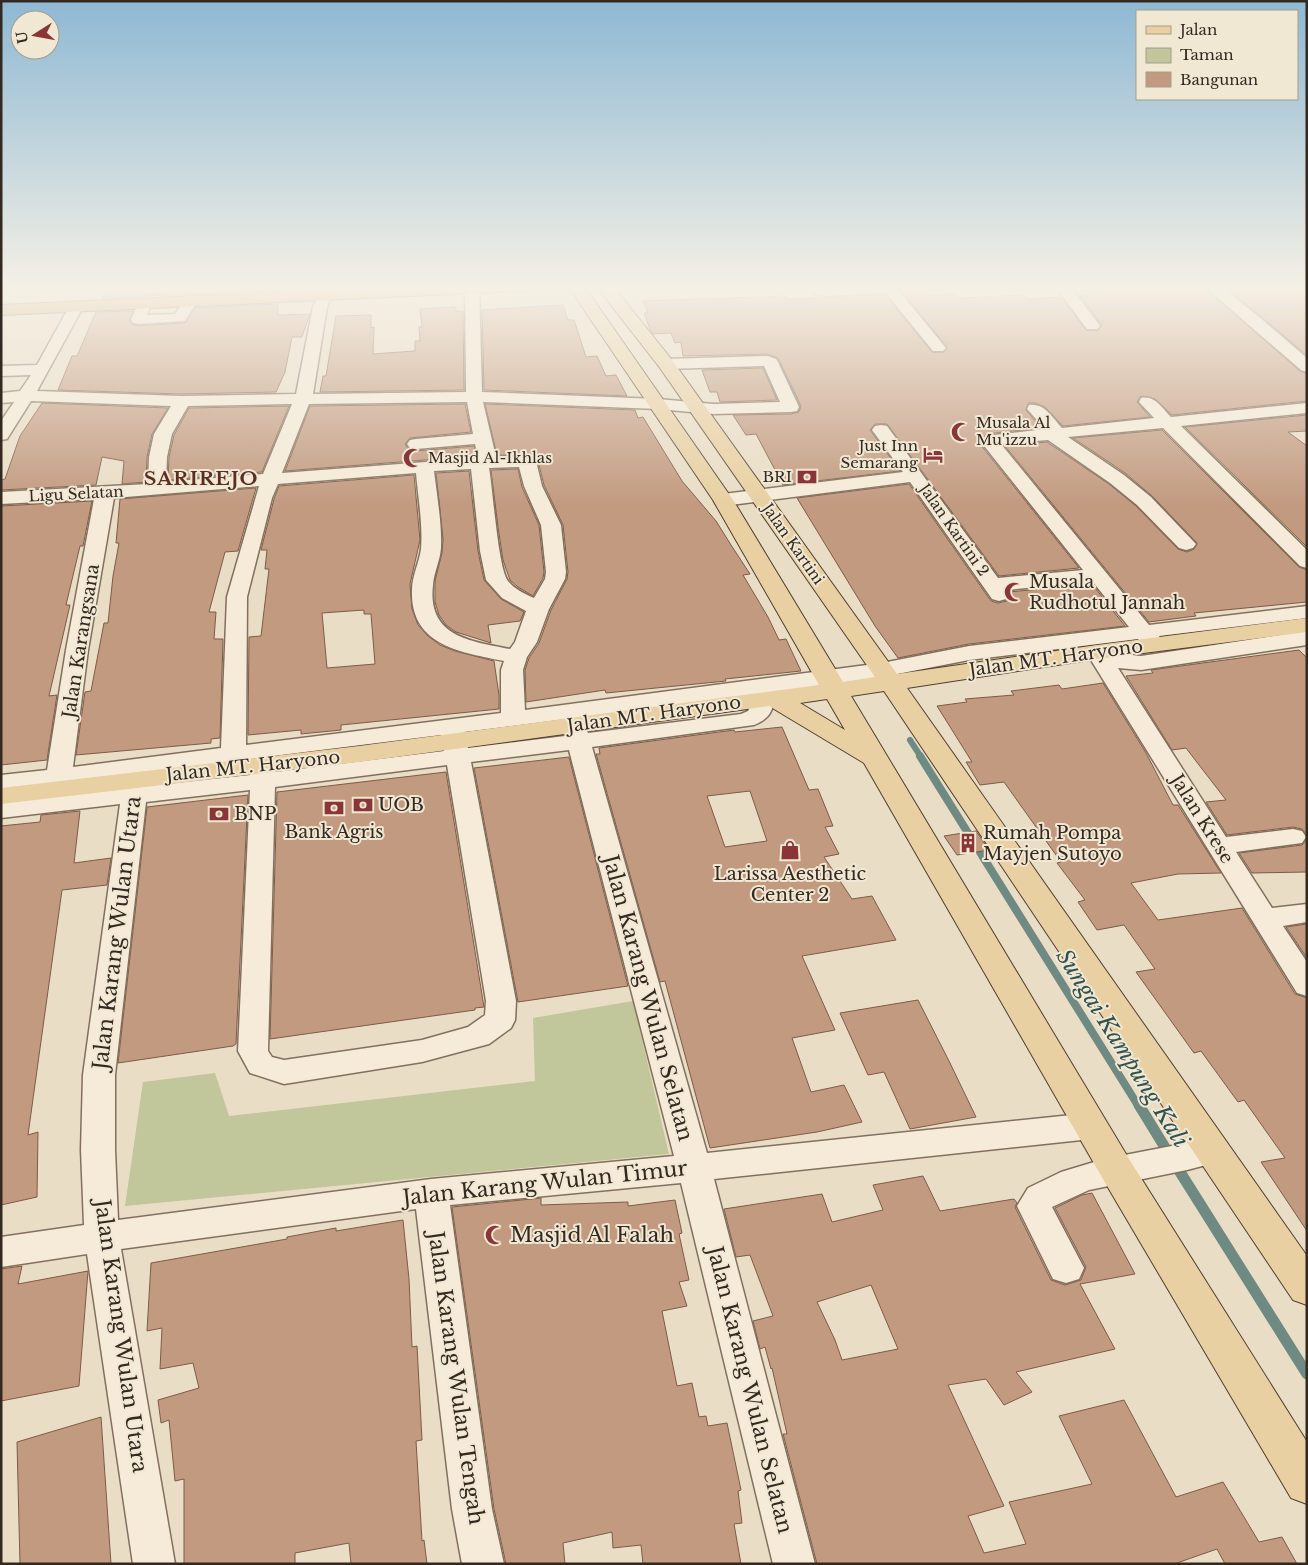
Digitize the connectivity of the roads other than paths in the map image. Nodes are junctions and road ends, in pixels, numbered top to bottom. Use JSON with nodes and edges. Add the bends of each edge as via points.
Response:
{"nodes":[{"id":1,"x":48,"y":359,"type":"edge"},
{"id":2,"x":310,"y":359,"type":"edge"},
{"id":3,"x":473,"y":359,"type":"edge"},
{"id":4,"x":627,"y":359,"type":"edge"},
{"id":5,"x":662,"y":359,"type":"edge"},
{"id":6,"x":666,"y":364,"type":"junction"},
{"id":7,"x":42,"y":370,"type":"junction"},
{"id":8,"x":1,"y":372,"type":"edge"},
{"id":9,"x":25,"y":396,"type":"junction"},
{"id":10,"x":303,"y":396,"type":"junction"},
{"id":11,"x":474,"y":397,"type":"junction"},
{"id":12,"x":1,"y":398,"type":"edge"},
{"id":13,"x":182,"y":401,"type":"junction"},
{"id":14,"x":1147,"y":402,"type":"dead end"},
{"id":15,"x":658,"y":404,"type":"junction"},
{"id":16,"x":1307,"y":408,"type":"edge"},
{"id":17,"x":698,"y":409,"type":"junction"},
{"id":18,"x":1035,"y":409,"type":"dead end"},
{"id":19,"x":1166,"y":423,"type":"junction"},
{"id":20,"x":881,"y":430,"type":"dead end"},
{"id":21,"x":1053,"y":433,"type":"junction"},
{"id":22,"x":1,"y":435,"type":"edge"},
{"id":23,"x":483,"y":438,"type":"junction"},
{"id":24,"x":416,"y":444,"type":"dead end"},
{"id":25,"x":484,"y":463,"type":"junction"},
{"id":26,"x":425,"y":467,"type":"junction"},
{"id":27,"x":915,"y":476,"type":"junction"},
{"id":28,"x":270,"y":479,"type":"junction"},
{"id":29,"x":157,"y":488,"type":"junction"},
{"id":30,"x":105,"y":493,"type":"junction"},
{"id":31,"x":759,"y":495,"type":"junction"},
{"id":32,"x":1,"y":498,"type":"edge"},
{"id":33,"x":723,"y":500,"type":"junction"},
{"id":34,"x":1186,"y":544,"type":"dead end"},
{"id":35,"x":1307,"y":562,"type":"edge"},
{"id":36,"x":1098,"y":575,"type":"junction"},
{"id":37,"x":538,"y":609,"type":"junction"},
{"id":38,"x":1307,"y":612,"type":"edge"},
{"id":39,"x":1246,"y":626,"type":"junction"},
{"id":40,"x":1300,"y":636,"type":"edge"},
{"id":41,"x":1150,"y":639,"type":"junction"},
{"id":42,"x":1056,"y":650,"type":"junction"},
{"id":43,"x":1100,"y":651,"type":"junction"},
{"id":44,"x":516,"y":657,"type":"junction"},
{"id":45,"x":830,"y":684,"type":"junction"},
{"id":46,"x":892,"y":685,"type":"junction"},
{"id":47,"x":769,"y":698,"type":"junction"},
{"id":48,"x":514,"y":726,"type":"junction"},
{"id":49,"x":576,"y":732,"type":"junction"},
{"id":50,"x":455,"y":741,"type":"junction"},
{"id":51,"x":297,"y":753,"type":"junction"},
{"id":52,"x":874,"y":759,"type":"junction"},
{"id":53,"x":233,"y":761,"type":"junction"},
{"id":54,"x":263,"y":773,"type":"junction"},
{"id":55,"x":59,"y":782,"type":"junction"},
{"id":56,"x":1,"y":783,"type":"edge"},
{"id":57,"x":135,"y":788,"type":"junction"},
{"id":58,"x":1,"y":796,"type":"edge"},
{"id":59,"x":1,"y":810,"type":"edge"},
{"id":60,"x":1293,"y":837,"type":"dead end"},
{"id":61,"x":1219,"y":846,"type":"junction"},
{"id":62,"x":1307,"y":913,"type":"edge"},
{"id":63,"x":1264,"y":919,"type":"junction"},
{"id":64,"x":1303,"y":974,"type":"edge"},
{"id":65,"x":1091,"y":1126,"type":"junction"},
{"id":66,"x":1198,"y":1154,"type":"junction"},
{"id":67,"x":694,"y":1168,"type":"junction"},
{"id":68,"x":1116,"y":1169,"type":"junction"},
{"id":69,"x":431,"y":1193,"type":"junction"},
{"id":70,"x":102,"y":1237,"type":"junction"},
{"id":71,"x":1,"y":1252,"type":"edge"},
{"id":72,"x":1066,"y":1268,"type":"dead end"},
{"id":73,"x":1301,"y":1268,"type":"edge"},
{"id":74,"x":1307,"y":1483,"type":"edge"},
{"id":75,"x":154,"y":1564,"type":"edge"},
{"id":76,"x":483,"y":1564,"type":"edge"},
{"id":77,"x":794,"y":1564,"type":"edge"}],
"edges":[{"from":1,"to":7,"type":"street"},
{"from":2,"to":10,"type":"street"},
{"from":3,"to":11,"type":"street"},
{"from":4,"to":15,"type":"main road","name":"Jalan Kartini"},
{"from":5,"to":6,"type":"main road","name":"Jalan Kartini"},
{"from":6,"to":17,"type":"main road","name":"Jalan Kartini"},
{"from":6,"to":17,"type":"street","via":[[768,361],[792,407]]},
{"from":7,"to":8,"type":"street"},
{"from":7,"to":9,"type":"street"},
{"from":9,"to":12,"type":"street"},
{"from":9,"to":13,"type":"street"},
{"from":9,"to":22,"type":"street"},
{"from":10,"to":11,"type":"street"},
{"from":10,"to":13,"type":"street"},
{"from":10,"to":28,"type":"street"},
{"from":11,"to":15,"type":"street"},
{"from":11,"to":23,"type":"street"},
{"from":13,"to":29,"type":"street","via":[[163,434]]},
{"from":14,"to":19,"type":"street"},
{"from":15,"to":17,"type":"street"},
{"from":15,"to":33,"type":"main road","name":"Jalan Kartini"},
{"from":16,"to":19,"type":"street"},
{"from":17,"to":31,"type":"main road","name":"Jalan Kartini"},
{"from":18,"to":21,"type":"street"},
{"from":19,"to":21,"type":"street"},
{"from":19,"to":35,"type":"street"},
{"from":20,"to":27,"type":"street","name":"Jalan Kartini 2"},
{"from":21,"to":34,"type":"street","via":[[1131,490]]},
{"from":21,"to":36,"type":"street","via":[[992,440],[991,443]]},
{"from":23,"to":24,"type":"street"},
{"from":23,"to":25,"type":"street"},
{"from":25,"to":26,"type":"street","name":"Ligu Selatan"},
{"from":25,"to":37,"type":"street","via":[[484,516],[496,580],[510,594]]},
{"from":25,"to":37,"type":"street","name":"Ligu Selatan","via":[[518,461],[528,465],[533,486],[551,525],[555,580]]},
{"from":26,"to":28,"type":"street","name":"Ligu Selatan"},
{"from":26,"to":44,"type":"street","via":[[432,545],[422,591],[432,626],[441,636]]},
{"from":27,"to":31,"type":"street","name":"Jalan Kartini 2"},
{"from":27,"to":36,"type":"street","name":"Jalan Kartini 2","via":[[995,590]]},
{"from":28,"to":29,"type":"street","name":"Ligu Selatan"},
{"from":28,"to":53,"type":"street","via":[[237,597]]},
{"from":29,"to":30,"type":"street","name":"Ligu Selatan"},
{"from":30,"to":32,"type":"street","name":"Ligu Selatan"},
{"from":30,"to":55,"type":"street","name":"Jalan Karangsana","via":[[77,650]]},
{"from":31,"to":33,"type":"street","name":"Jalan Kartini 2"},
{"from":31,"to":46,"type":"main road","name":"Jalan Kartini"},
{"from":33,"to":45,"type":"main road","name":"Jalan Kartini"},
{"from":36,"to":41,"type":"street"},
{"from":37,"to":44,"type":"street","via":[[526,642]]},
{"from":38,"to":39,"type":"street"},
{"from":39,"to":40,"type":"main road","name":"Jalan MT. Haryono"},
{"from":39,"to":41,"type":"main road","name":"Jalan MT. Haryono"},
{"from":40,"to":43,"type":"street","via":[[1141,663],[1122,662]]},
{"from":41,"to":42,"type":"street"},
{"from":41,"to":43,"type":"main road","name":"Jalan MT. Haryono"},
{"from":42,"to":43,"type":"main road","name":"Jalan MT. Haryono"},
{"from":42,"to":46,"type":"main road","name":"Jalan MT. Haryono"},
{"from":42,"to":46,"type":"street","via":[[941,657]]},
{"from":43,"to":61,"type":"street","name":"Jalan Krese"},
{"from":44,"to":48,"type":"street","via":[[512,670]]},
{"from":45,"to":46,"type":"main road","name":"Jalan MT. Haryono"},
{"from":45,"to":47,"type":"main road","name":"Jalan MT. Haryono"},
{"from":45,"to":48,"type":"street","via":[[716,693]]},
{"from":45,"to":52,"type":"main road","name":"Jalan Kartini"},
{"from":46,"to":66,"type":"main road","name":"Jalan Kartini"},
{"from":47,"to":49,"type":"main road","name":"Jalan MT. Haryono"},
{"from":47,"to":52,"type":"main road"},
{"from":48,"to":49,"type":"main road","name":"Jalan MT. Haryono"},
{"from":48,"to":50,"type":"main road","name":"Jalan MT. Haryono"},
{"from":49,"to":50,"type":"street"},
{"from":49,"to":67,"type":"street","name":"Jalan Karang Wulan Selatan"},
{"from":50,"to":51,"type":"main road","name":"Jalan MT. Haryono"},
{"from":50,"to":54,"type":"street"},
{"from":50,"to":54,"type":"street","via":[[501,1001],[500,1020],[478,1036],[422,1051],[284,1072],[261,1065],[252,1051]]},
{"from":51,"to":53,"type":"street"},
{"from":51,"to":54,"type":"main road","name":"Jalan MT. Haryono"},
{"from":52,"to":65,"type":"main road","name":"Jalan Kartini"},
{"from":53,"to":54,"type":"main road","name":"Jalan MT. Haryono"},
{"from":53,"to":55,"type":"street"},
{"from":53,"to":57,"type":"main road","name":"Jalan MT. Haryono"},
{"from":54,"to":57,"type":"street"},
{"from":55,"to":56,"type":"street"},
{"from":55,"to":57,"type":"main road","name":"Jalan MT. Haryono"},
{"from":55,"to":58,"type":"main road","name":"Jalan MT. Haryono"},
{"from":57,"to":59,"type":"street"},
{"from":57,"to":70,"type":"street","name":"Jalan Karang Wulan Utara","via":[[99,1075]]},
{"from":60,"to":61,"type":"street"},
{"from":61,"to":63,"type":"street","name":"Jalan Krese"},
{"from":62,"to":63,"type":"street"},
{"from":63,"to":64,"type":"street","name":"Jalan Krese"},
{"from":65,"to":67,"type":"street","name":"Jalan Karang Wulan Timur"},
{"from":65,"to":68,"type":"main road","name":"Jalan Kartini"},
{"from":66,"to":68,"type":"street"},
{"from":66,"to":73,"type":"main road","name":"Jalan Kartini"},
{"from":67,"to":69,"type":"street","name":"Jalan Karang Wulan Timur"},
{"from":67,"to":77,"type":"street","name":"Jalan Karang Wulan Selatan"},
{"from":68,"to":72,"type":"street","via":[[1081,1178],[1036,1202],[1034,1206]]},
{"from":68,"to":74,"type":"main road","name":"Jalan Kartini"},
{"from":69,"to":70,"type":"street","name":"Jalan Karang Wulan Timur"},
{"from":69,"to":76,"type":"street","name":"Jalan Karang Wulan Tengah","via":[[472,1509]]},
{"from":70,"to":71,"type":"street","name":"Jalan Karang Wulan Timur"},
{"from":70,"to":75,"type":"street","name":"Jalan Karang Wulan Utara"}]}
